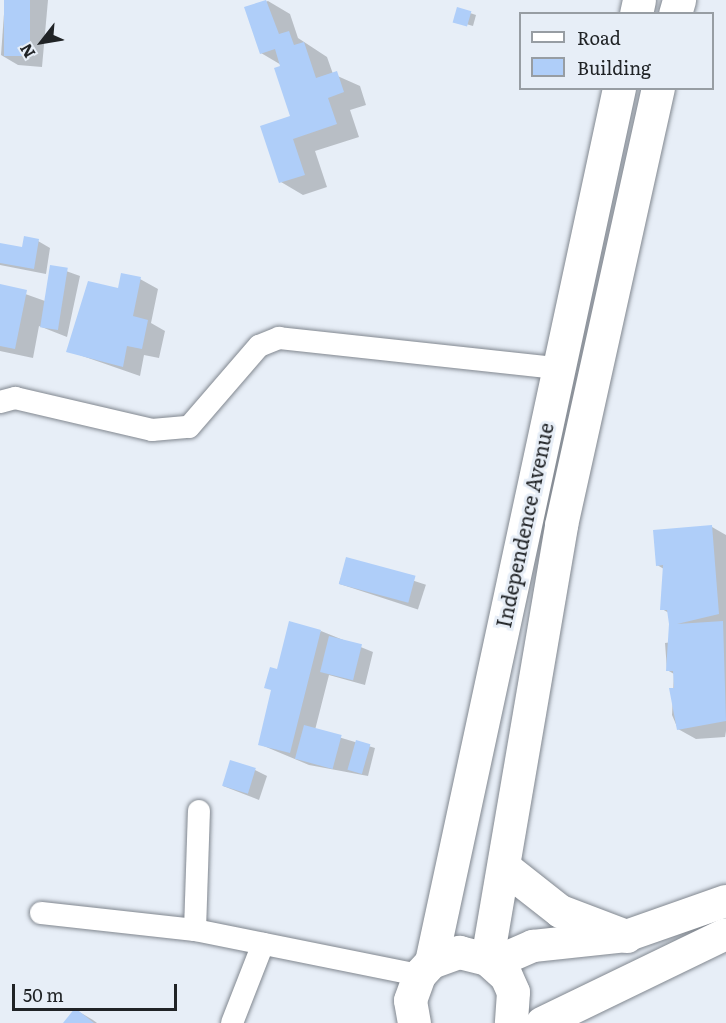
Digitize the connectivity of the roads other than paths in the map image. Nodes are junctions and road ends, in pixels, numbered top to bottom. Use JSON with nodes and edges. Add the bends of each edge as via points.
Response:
{"nodes":[{"id":1,"x":619,"y":90,"type":"edge"},
{"id":2,"x":658,"y":90,"type":"edge"},
{"id":3,"x":557,"y":368,"type":"junction"},
{"id":4,"x":0,"y":402,"type":"edge"},
{"id":5,"x":199,"y":812,"type":"dead end"},
{"id":6,"x":504,"y":867,"type":"junction"},
{"id":7,"x":726,"y":901,"type":"edge"},
{"id":8,"x":41,"y":913,"type":"dead end"},
{"id":9,"x":195,"y":930,"type":"junction"},
{"id":10,"x":726,"y":934,"type":"edge"},
{"id":11,"x":626,"y":936,"type":"junction"},
{"id":12,"x":263,"y":944,"type":"junction"},
{"id":13,"x":491,"y":961,"type":"junction"},
{"id":14,"x":425,"y":969,"type":"junction"},
{"id":15,"x":232,"y":1023,"type":"edge"},
{"id":16,"x":414,"y":1023,"type":"edge"},
{"id":17,"x":512,"y":1023,"type":"edge"},
{"id":18,"x":542,"y":1023,"type":"edge"}],
"edges":[{"from":1,"to":3,"type":"main road","name":"Independence Avenue"},
{"from":2,"to":6,"type":"main road","name":"Independence Avenue","via":[[561,525]]},
{"from":3,"to":4,"type":"street","via":[[279,338],[259,346],[189,427],[152,430],[15,398]]},
{"from":3,"to":14,"type":"main road","name":"Independence Avenue"},
{"from":5,"to":9,"type":"street"},
{"from":6,"to":11,"type":"main road","via":[[560,911]]},
{"from":6,"to":13,"type":"main road","name":"Independence Avenue"},
{"from":7,"to":11,"type":"main road"},
{"from":8,"to":9,"type":"street"},
{"from":9,"to":12,"type":"street"},
{"from":10,"to":18,"type":"main road"},
{"from":11,"to":13,"type":"main road","via":[[532,946]]},
{"from":12,"to":14,"type":"street"},
{"from":12,"to":15,"type":"street"},
{"from":13,"to":14,"type":"main road","via":[[459,952]]},
{"from":13,"to":17,"type":"main road","via":[[513,992]]},
{"from":14,"to":16,"type":"main road","name":"Independence Avenue","via":[[410,1000]]}]}
